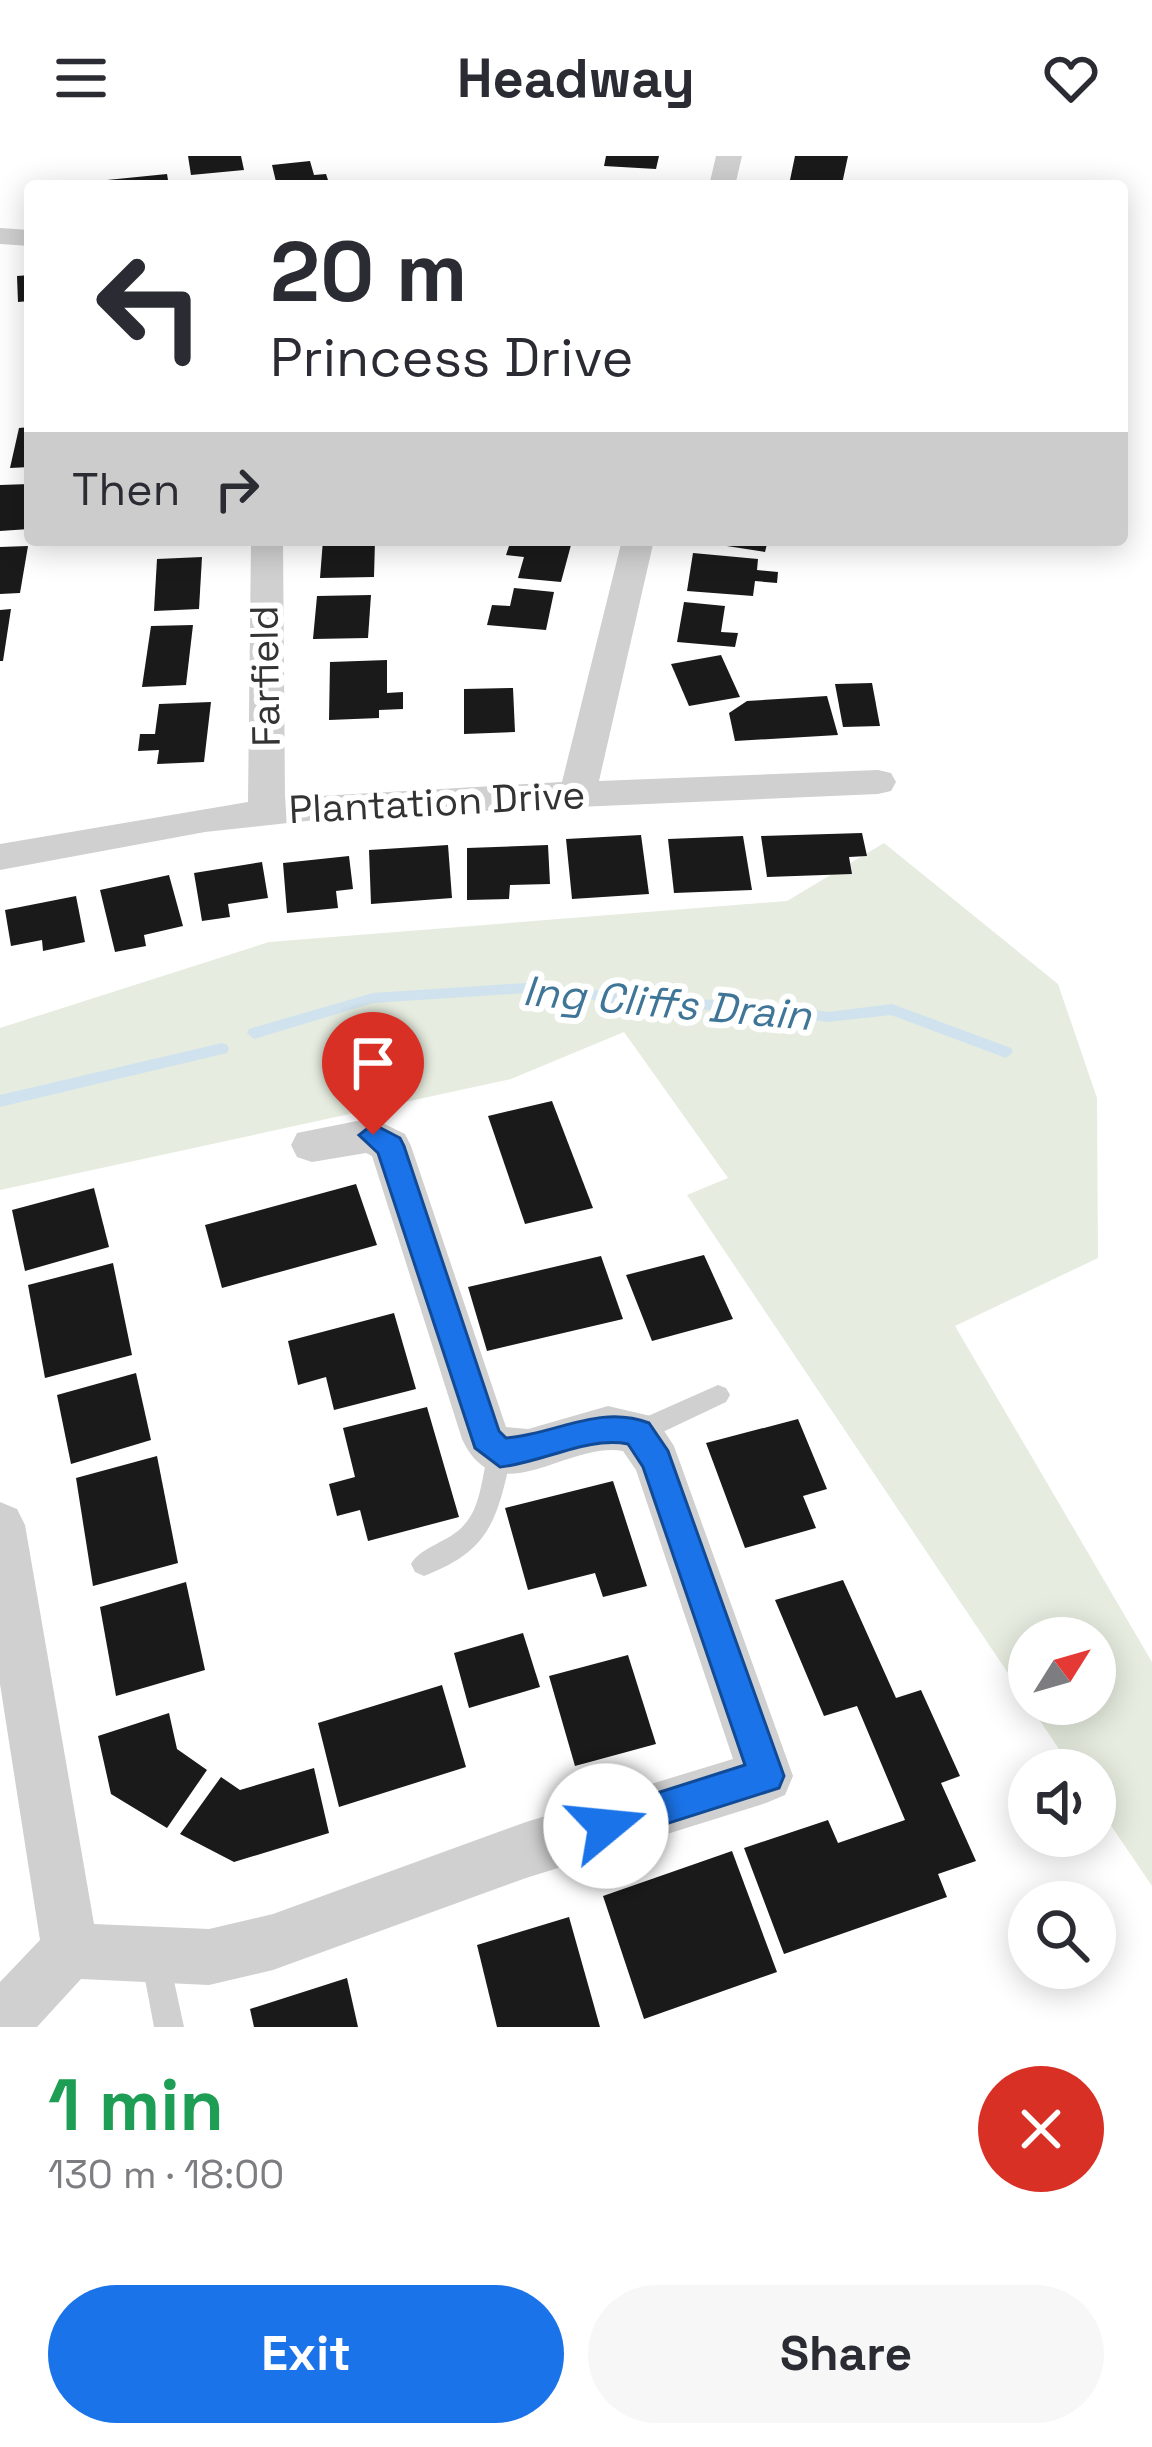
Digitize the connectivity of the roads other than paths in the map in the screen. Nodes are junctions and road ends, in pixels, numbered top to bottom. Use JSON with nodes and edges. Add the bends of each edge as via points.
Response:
{"nodes":[{"id":1,"x":266,"y":546,"type":"edge"},
{"id":2,"x":637,"y":546,"type":"edge"},
{"id":3,"x":878,"y":782,"type":"dead end"},
{"id":4,"x":578,"y":793,"type":"junction"},
{"id":5,"x":266,"y":812,"type":"junction"},
{"id":6,"x":0,"y":857,"type":"edge"},
{"id":7,"x":312,"y":1145,"type":"dead end"},
{"id":8,"x":718,"y":1395,"type":"dead end"},
{"id":9,"x":638,"y":1432,"type":"junction"},
{"id":10,"x":500,"y":1453,"type":"junction"},
{"id":11,"x":0,"y":1525,"type":"edge"},
{"id":12,"x":424,"y":1564,"type":"dead end"},
{"id":13,"x":8,"y":1629,"type":"edge"},
{"id":14,"x":70,"y":1951,"type":"junction"},
{"id":15,"x":155,"y":1958,"type":"junction"},
{"id":16,"x":0,"y":2024,"type":"edge"},
{"id":17,"x":169,"y":2027,"type":"edge"}],
"edges":[{"from":1,"to":5,"type":"street","name":"Farfield"},
{"from":2,"to":4,"type":"street"},
{"from":3,"to":4,"type":"street","name":"Plantation Drive"},
{"from":4,"to":5,"type":"street","name":"Plantation Drive"},
{"from":5,"to":6,"type":"street","name":"Plantation Drive"},
{"from":7,"to":10,"type":"street","via":[[373,1135],[390,1146],[486,1438]]},
{"from":8,"to":9,"type":"lane"},
{"from":9,"to":10,"type":"street","via":[[608,1427]]},
{"from":9,"to":15,"type":"street","via":[[657,1461],[766,1776],[526,1850],[273,1942],[209,1957]]},
{"from":10,"to":12,"type":"lane","via":[[481,1529]]},
{"from":11,"to":13,"type":"street"},
{"from":13,"to":14,"type":"street"},
{"from":14,"to":15,"type":"street"},
{"from":14,"to":16,"type":"street"},
{"from":15,"to":17,"type":"lane"}]}
